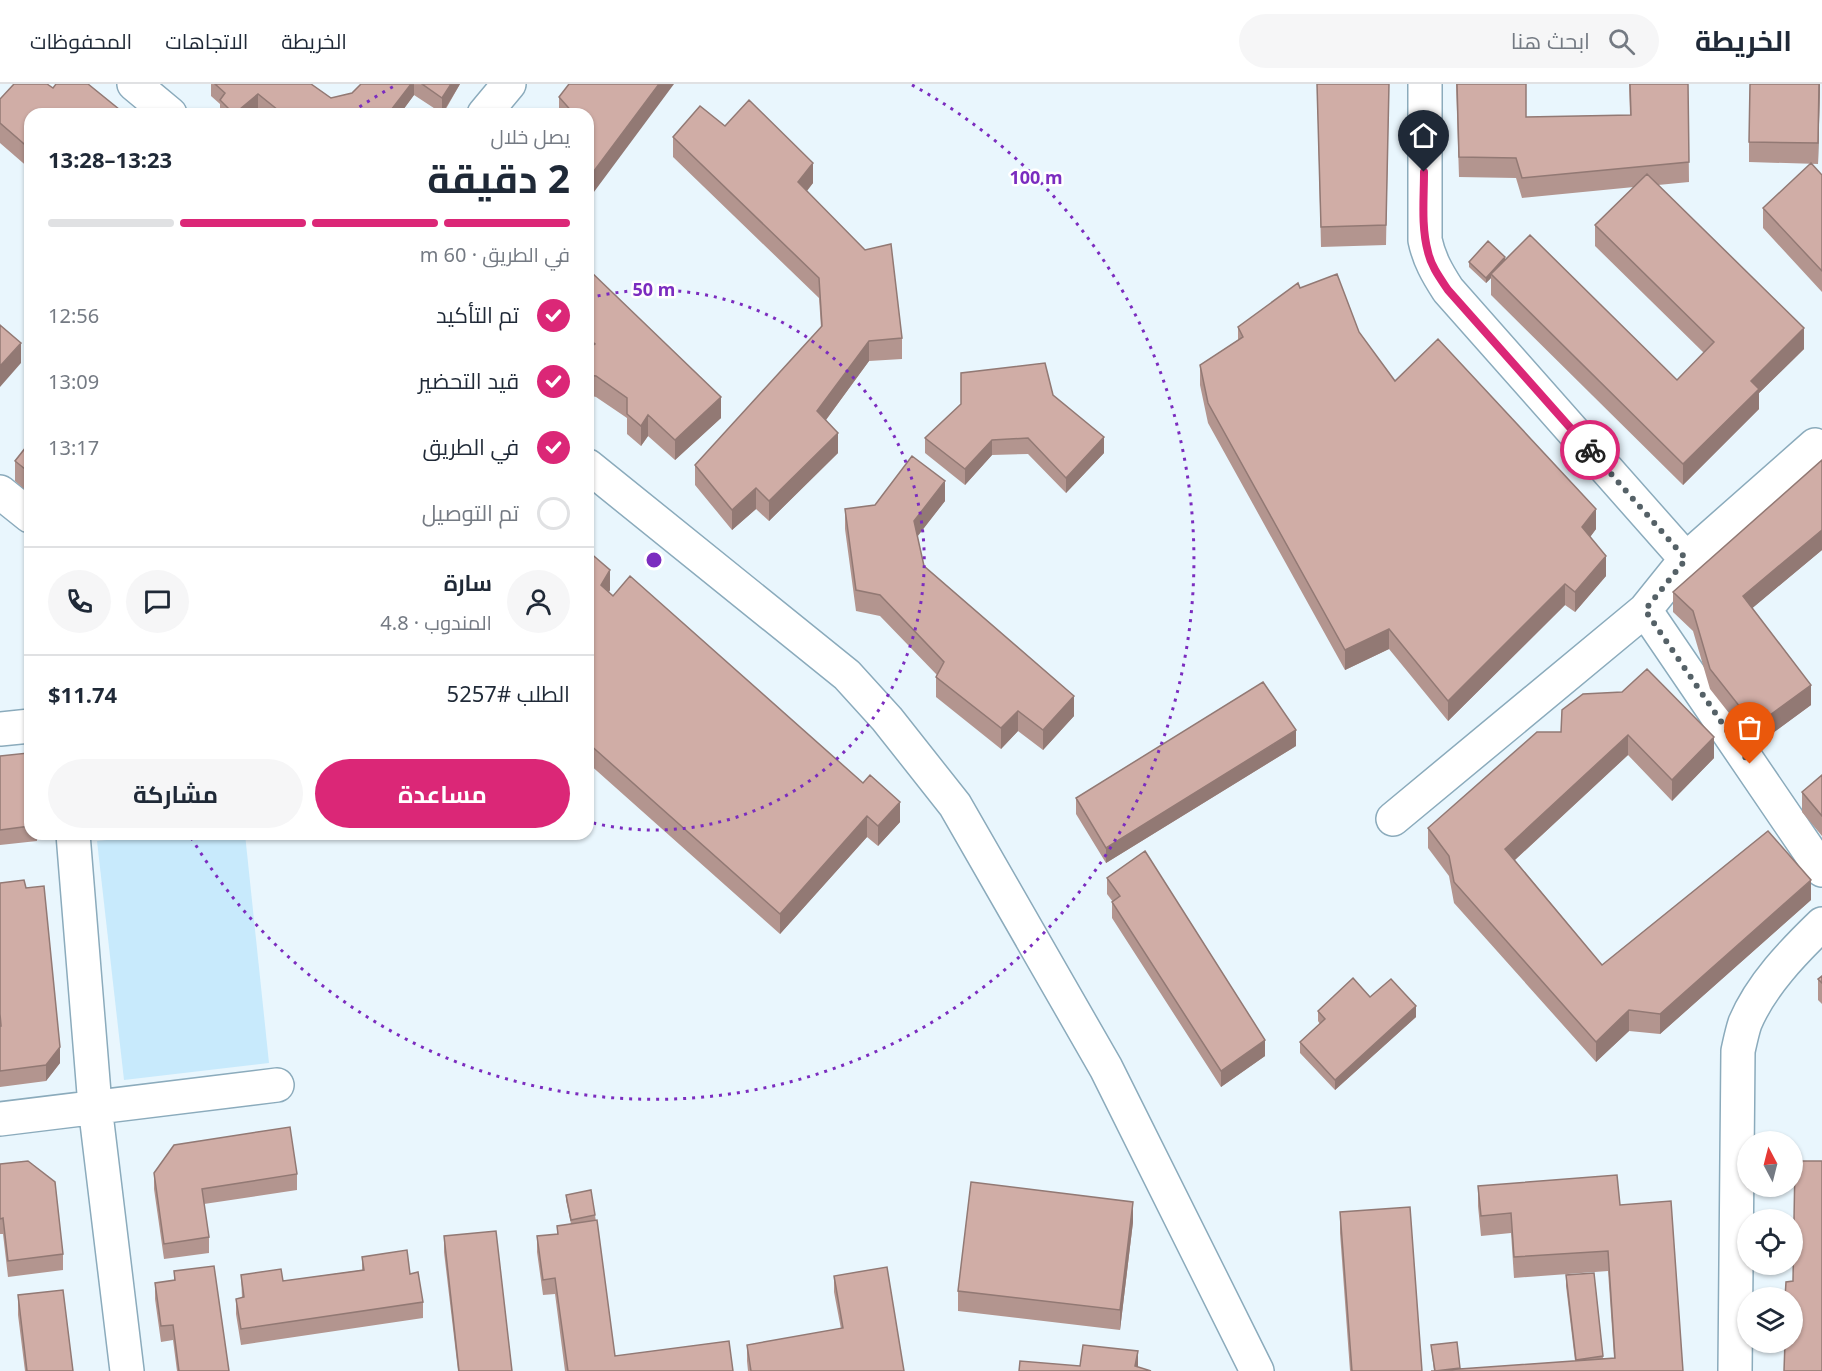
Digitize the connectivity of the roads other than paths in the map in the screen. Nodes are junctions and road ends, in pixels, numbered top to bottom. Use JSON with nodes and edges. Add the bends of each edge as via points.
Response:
{"nodes":[{"id":1,"x":134,"y":84,"type":"edge"},
{"id":2,"x":509,"y":84,"type":"edge"},
{"id":3,"x":1425,"y":84,"type":"edge"},
{"id":4,"x":163,"y":108,"type":"edge"},
{"id":5,"x":489,"y":108,"type":"edge"},
{"id":6,"x":1815,"y":445,"type":"dead end"},
{"id":7,"x":594,"y":471,"type":"edge"},
{"id":8,"x":0,"y":492,"type":"edge"},
{"id":9,"x":24,"y":511,"type":"edge"},
{"id":10,"x":1686,"y":559,"type":"junction"},
{"id":11,"x":1645,"y":610,"type":"junction"},
{"id":12,"x":24,"y":727,"type":"edge"},
{"id":13,"x":0,"y":729,"type":"edge"},
{"id":14,"x":1393,"y":819,"type":"dead end"},
{"id":15,"x":73,"y":840,"type":"edge"},
{"id":16,"x":1822,"y":870,"type":"edge"},
{"id":17,"x":1822,"y":924,"type":"edge"},
{"id":18,"x":278,"y":1085,"type":"dead end"},
{"id":19,"x":95,"y":1106,"type":"junction"},
{"id":20,"x":0,"y":1119,"type":"edge"},
{"id":21,"x":127,"y":1371,"type":"edge"},
{"id":22,"x":1257,"y":1371,"type":"edge"},
{"id":23,"x":1735,"y":1371,"type":"edge"}],
"edges":[{"from":1,"to":4,"type":"street"},
{"from":2,"to":5,"type":"street"},
{"from":3,"to":10,"type":"street","via":[[1425,240],[1436,272]]},
{"from":6,"to":10,"type":"street"},
{"from":7,"to":22,"type":"street","via":[[847,675],[887,718],[955,806],[1106,1068]]},
{"from":8,"to":9,"type":"street"},
{"from":10,"to":11,"type":"street"},
{"from":11,"to":14,"type":"street"},
{"from":11,"to":16,"type":"street"},
{"from":12,"to":13,"type":"street"},
{"from":15,"to":19,"type":"street"},
{"from":17,"to":23,"type":"street","via":[[1767,986],[1745,1023],[1738,1051]]},
{"from":18,"to":19,"type":"street"},
{"from":19,"to":20,"type":"street"},
{"from":19,"to":21,"type":"street"}]}
